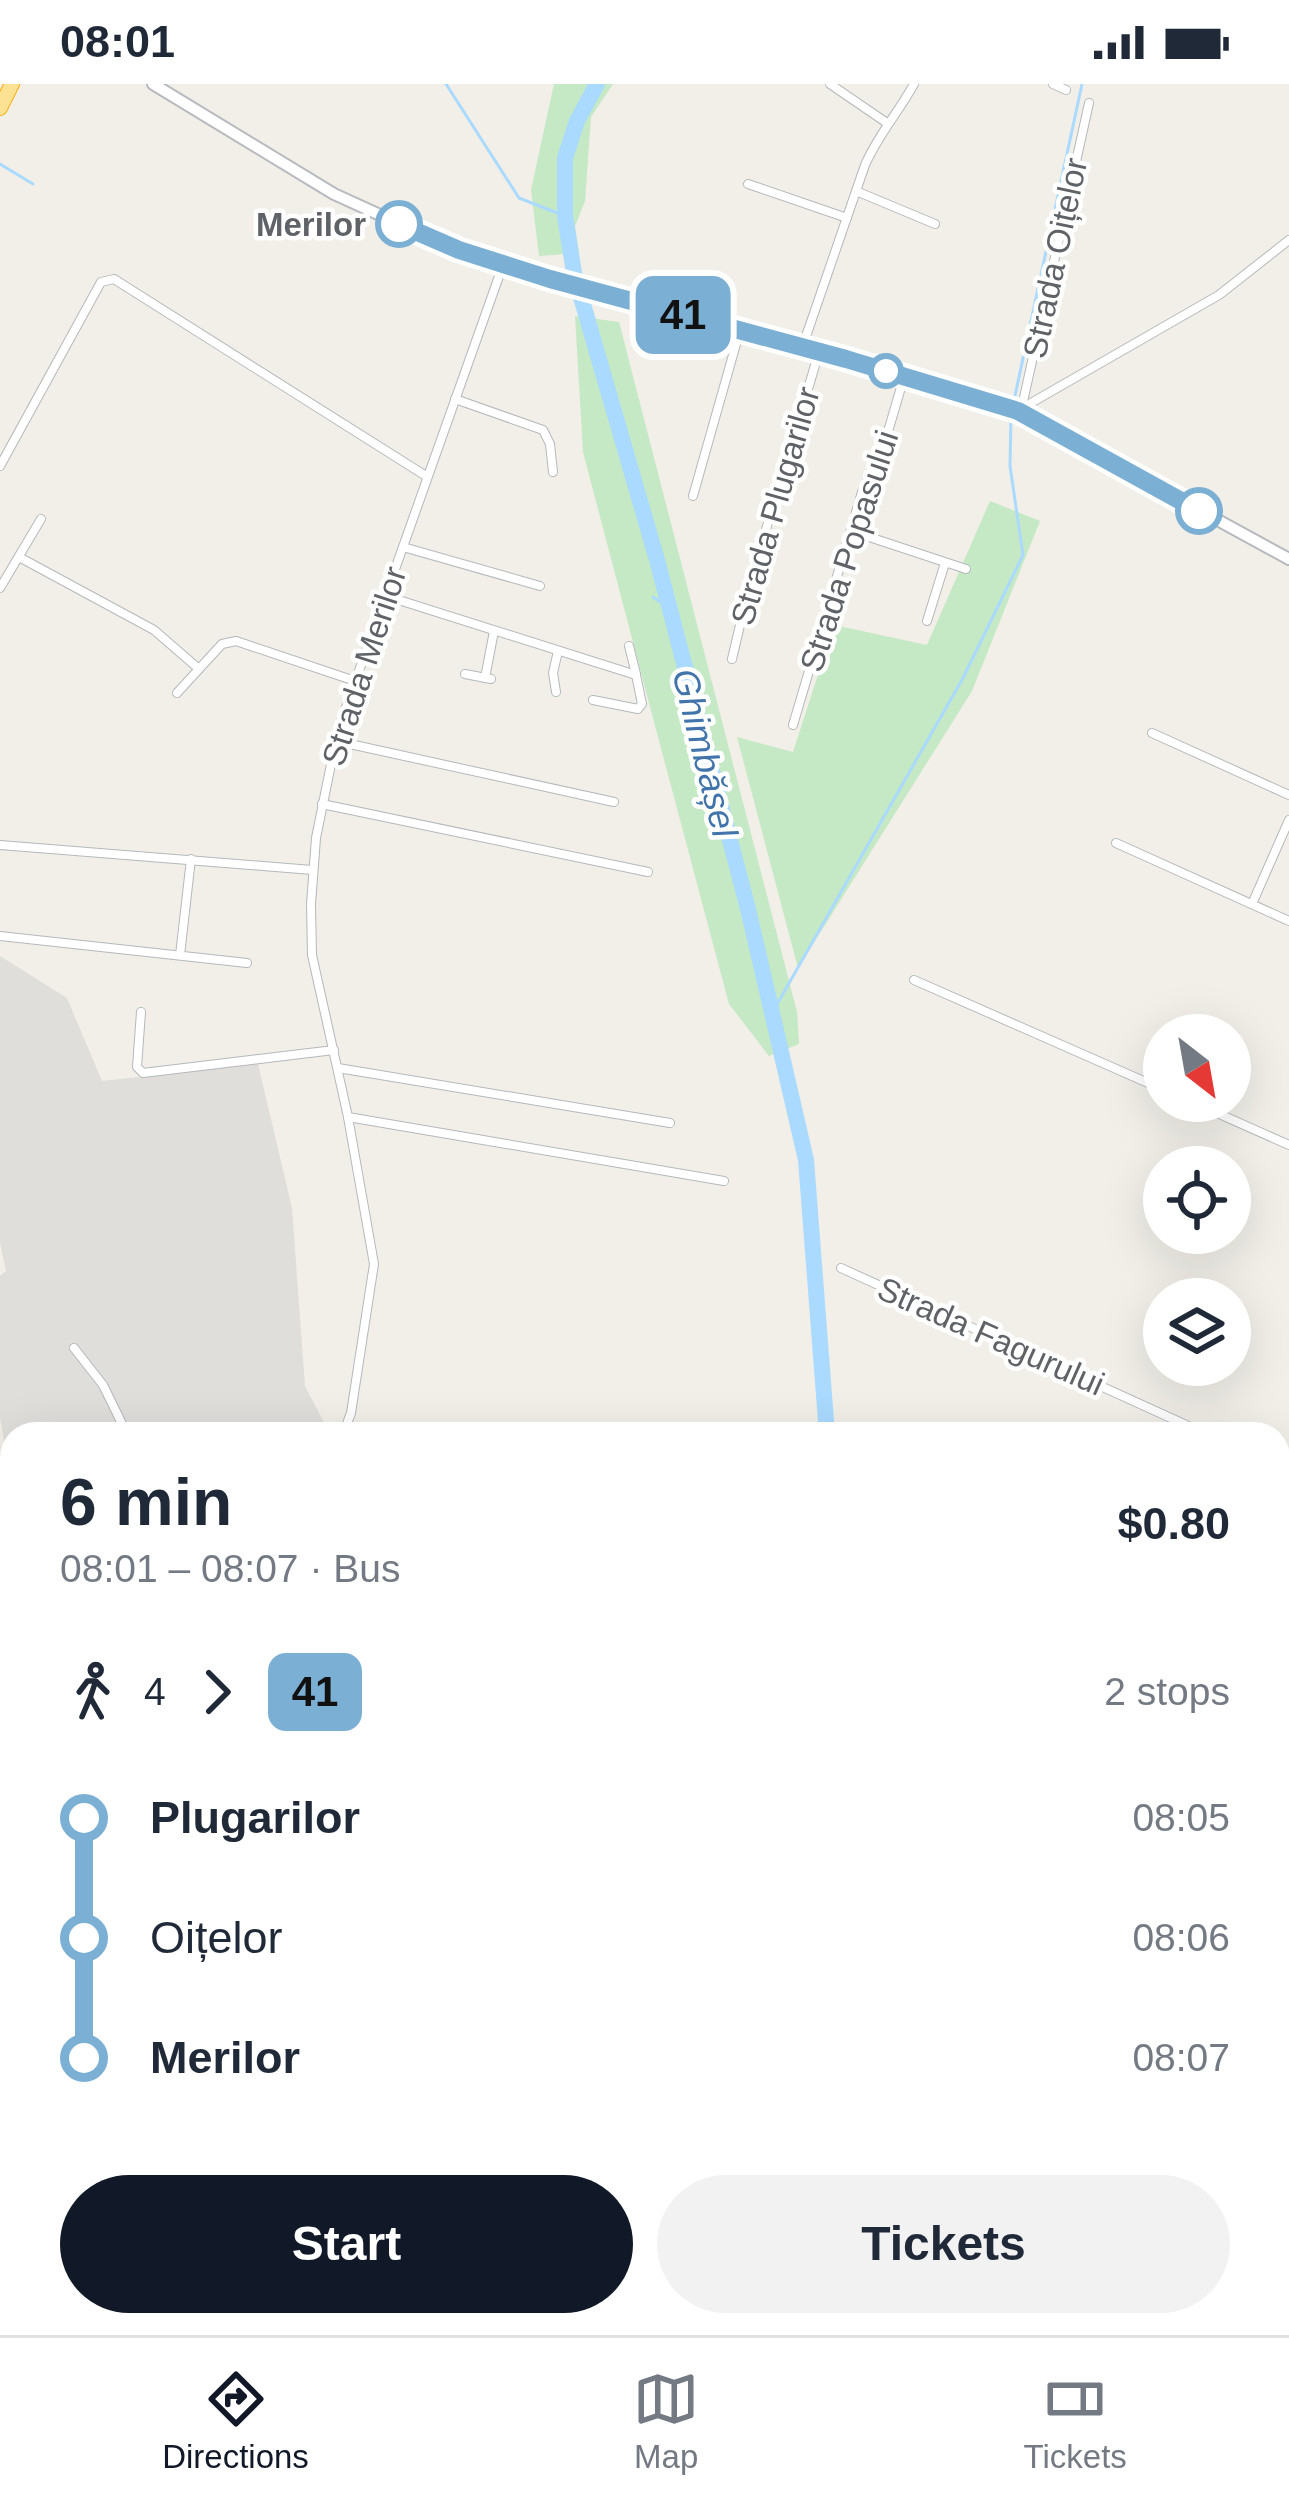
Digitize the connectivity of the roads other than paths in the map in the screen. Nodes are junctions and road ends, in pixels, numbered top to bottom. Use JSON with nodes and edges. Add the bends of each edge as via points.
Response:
{"nodes":[{"id":1,"x":12,"y":84,"type":"edge"},
{"id":2,"x":152,"y":84,"type":"edge"},
{"id":3,"x":830,"y":84,"type":"edge"},
{"id":4,"x":914,"y":84,"type":"edge"},
{"id":5,"x":1053,"y":84,"type":"edge"},
{"id":6,"x":1066,"y":90,"type":"dead end"},
{"id":7,"x":1089,"y":103,"type":"dead end"},
{"id":8,"x":0,"y":108,"type":"edge"},
{"id":9,"x":887,"y":123,"type":"junction"},
{"id":10,"x":748,"y":184,"type":"dead end"},
{"id":11,"x":856,"y":191,"type":"junction"},
{"id":12,"x":847,"y":218,"type":"junction"},
{"id":13,"x":935,"y":224,"type":"dead end"},
{"id":14,"x":1289,"y":240,"type":"edge"},
{"id":15,"x":502,"y":265,"type":"junction"},
{"id":16,"x":740,"y":330,"type":"junction"},
{"id":17,"x":802,"y":348,"type":"junction"},
{"id":18,"x":819,"y":352,"type":"junction"},
{"id":19,"x":904,"y":377,"type":"junction"},
{"id":20,"x":455,"y":400,"type":"junction"},
{"id":21,"x":1019,"y":412,"type":"junction"},
{"id":22,"x":0,"y":466,"type":"edge"},
{"id":23,"x":553,"y":472,"type":"dead end"},
{"id":24,"x":427,"y":476,"type":"junction"},
{"id":25,"x":693,"y":496,"type":"dead end"},
{"id":26,"x":40,"y":519,"type":"dead end"},
{"id":27,"x":850,"y":531,"type":"junction"},
{"id":28,"x":403,"y":548,"type":"junction"},
{"id":29,"x":19,"y":556,"type":"junction"},
{"id":30,"x":1289,"y":559,"type":"edge"},
{"id":31,"x":945,"y":562,"type":"junction"},
{"id":32,"x":966,"y":569,"type":"dead end"},
{"id":33,"x":540,"y":586,"type":"dead end"},
{"id":34,"x":0,"y":588,"type":"edge"},
{"id":35,"x":386,"y":596,"type":"junction"},
{"id":36,"x":927,"y":620,"type":"dead end"},
{"id":37,"x":494,"y":631,"type":"junction"},
{"id":38,"x":629,"y":646,"type":"dead end"},
{"id":39,"x":558,"y":651,"type":"junction"},
{"id":40,"x":732,"y":659,"type":"dead end"},
{"id":41,"x":200,"y":669,"type":"junction"},
{"id":42,"x":464,"y":674,"type":"dead end"},
{"id":43,"x":636,"y":675,"type":"junction"},
{"id":44,"x":358,"y":682,"type":"junction"},
{"id":45,"x":556,"y":692,"type":"dead end"},
{"id":46,"x":177,"y":693,"type":"dead end"},
{"id":47,"x":593,"y":700,"type":"dead end"},
{"id":48,"x":794,"y":725,"type":"dead end"},
{"id":49,"x":1152,"y":733,"type":"dead end"},
{"id":50,"x":336,"y":742,"type":"junction"},
{"id":51,"x":1289,"y":795,"type":"edge"},
{"id":52,"x":614,"y":802,"type":"dead end"},
{"id":53,"x":322,"y":804,"type":"junction"},
{"id":54,"x":1289,"y":820,"type":"edge"},
{"id":55,"x":1116,"y":843,"type":"dead end"},
{"id":56,"x":0,"y":845,"type":"edge"},
{"id":57,"x":191,"y":859,"type":"junction"},
{"id":58,"x":312,"y":870,"type":"junction"},
{"id":59,"x":648,"y":872,"type":"dead end"},
{"id":60,"x":1252,"y":904,"type":"junction"},
{"id":61,"x":1289,"y":921,"type":"edge"},
{"id":62,"x":0,"y":936,"type":"edge"},
{"id":63,"x":180,"y":955,"type":"junction"},
{"id":64,"x":247,"y":963,"type":"dead end"},
{"id":65,"x":914,"y":980,"type":"dead end"},
{"id":66,"x":141,"y":1012,"type":"dead end"},
{"id":67,"x":334,"y":1050,"type":"junction"},
{"id":68,"x":338,"y":1069,"type":"junction"},
{"id":69,"x":1143,"y":1081,"type":"edge"},
{"id":70,"x":348,"y":1117,"type":"junction"},
{"id":71,"x":1237,"y":1122,"type":"edge"},
{"id":72,"x":670,"y":1123,"type":"dead end"},
{"id":73,"x":1289,"y":1145,"type":"edge"},
{"id":74,"x":724,"y":1181,"type":"dead end"},
{"id":75,"x":841,"y":1268,"type":"dead end"},
{"id":76,"x":74,"y":1348,"type":"dead end"},
{"id":77,"x":121,"y":1422,"type":"edge"},
{"id":78,"x":348,"y":1422,"type":"edge"},
{"id":79,"x":1180,"y":1422,"type":"edge"}],
"edges":[{"from":1,"to":8,"type":"highway"},
{"from":2,"to":15,"type":"street","name":"Strada Plugarilor","via":[[334,194]]},
{"from":3,"to":9,"type":"street"},
{"from":4,"to":9,"type":"street"},
{"from":5,"to":6,"type":"street"},
{"from":7,"to":21,"type":"street","name":"Strada Oițelor"},
{"from":9,"to":11,"type":"street"},
{"from":10,"to":12,"type":"street"},
{"from":11,"to":12,"type":"street"},
{"from":11,"to":13,"type":"street"},
{"from":12,"to":17,"type":"street"},
{"from":14,"to":21,"type":"street","via":[[1219,295]]},
{"from":15,"to":16,"type":"street","name":"Strada Plugarilor"},
{"from":15,"to":20,"type":"street","name":"Strada Merilor"},
{"from":16,"to":17,"type":"street","name":"Strada Plugarilor"},
{"from":16,"to":25,"type":"street"},
{"from":17,"to":18,"type":"street","name":"Strada Plugarilor"},
{"from":18,"to":19,"type":"street","name":"Strada Plugarilor"},
{"from":18,"to":40,"type":"street","name":"Strada Plugarilor"},
{"from":19,"to":21,"type":"street","name":"Strada Plugarilor"},
{"from":19,"to":27,"type":"street","name":"Strada Popasului"},
{"from":20,"to":23,"type":"street","via":[[543,430]]},
{"from":20,"to":24,"type":"street","name":"Strada Merilor"},
{"from":21,"to":30,"type":"street","name":"Strada Plugarilor"},
{"from":22,"to":24,"type":"street","via":[[101,282],[114,279]]},
{"from":24,"to":28,"type":"street","name":"Strada Merilor"},
{"from":26,"to":29,"type":"street"},
{"from":27,"to":31,"type":"street"},
{"from":27,"to":48,"type":"street","name":"Strada Popasului"},
{"from":28,"to":33,"type":"street"},
{"from":28,"to":35,"type":"street","name":"Strada Merilor"},
{"from":29,"to":34,"type":"street"},
{"from":29,"to":41,"type":"street","via":[[154,630]]},
{"from":31,"to":32,"type":"street"},
{"from":31,"to":36,"type":"street"},
{"from":35,"to":37,"type":"street"},
{"from":35,"to":44,"type":"street","name":"Strada Merilor"},
{"from":37,"to":39,"type":"street"},
{"from":37,"to":42,"type":"street","via":[[488,679]]},
{"from":38,"to":43,"type":"street"},
{"from":39,"to":43,"type":"street"},
{"from":39,"to":45,"type":"street"},
{"from":41,"to":44,"type":"street","via":[[222,644],[236,641]]},
{"from":41,"to":46,"type":"street"},
{"from":43,"to":47,"type":"street","via":[[641,708]]},
{"from":44,"to":50,"type":"street","name":"Strada Merilor"},
{"from":49,"to":51,"type":"street"},
{"from":50,"to":52,"type":"street"},
{"from":50,"to":53,"type":"street","name":"Strada Merilor"},
{"from":53,"to":58,"type":"street","name":"Strada Merilor"},
{"from":53,"to":59,"type":"street"},
{"from":54,"to":60,"type":"street"},
{"from":55,"to":60,"type":"street"},
{"from":56,"to":57,"type":"street"},
{"from":57,"to":58,"type":"street"},
{"from":57,"to":63,"type":"street"},
{"from":58,"to":67,"type":"street","name":"Strada Merilor","via":[[313,955]]},
{"from":60,"to":61,"type":"street"},
{"from":62,"to":63,"type":"street"},
{"from":63,"to":64,"type":"street"},
{"from":65,"to":69,"type":"street"},
{"from":66,"to":67,"type":"street","via":[[136,1066],[143,1073]]},
{"from":67,"to":68,"type":"street","name":"Strada Merilor"},
{"from":68,"to":70,"type":"street","name":"Strada Merilor"},
{"from":68,"to":72,"type":"street"},
{"from":70,"to":74,"type":"street"},
{"from":70,"to":78,"type":"street","name":"Strada Merilor","via":[[374,1264]]},
{"from":71,"to":73,"type":"street"},
{"from":75,"to":79,"type":"street","name":"Strada Fagurului"},
{"from":76,"to":77,"type":"street"}]}
